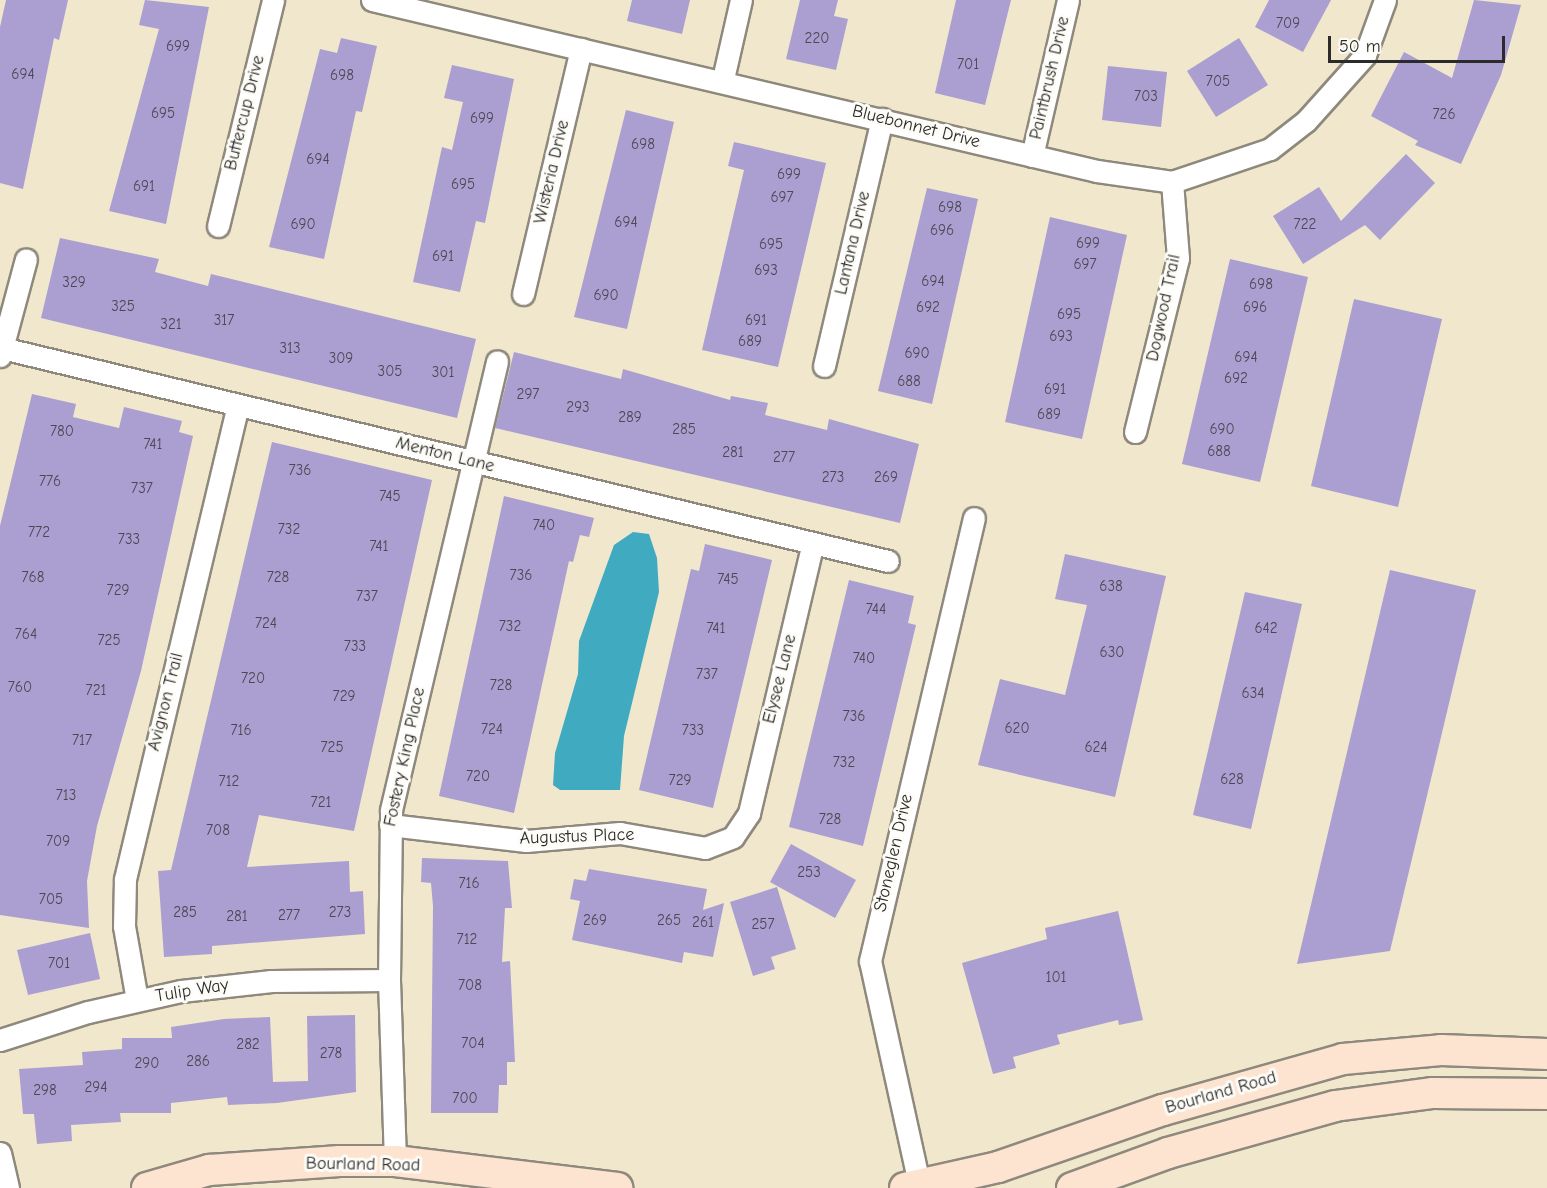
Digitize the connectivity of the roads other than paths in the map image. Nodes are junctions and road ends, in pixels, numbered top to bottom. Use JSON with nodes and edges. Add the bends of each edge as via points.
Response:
{"nodes":[{"id":1,"x":273,"y":0,"type":"edge"},
{"id":2,"x":372,"y":0,"type":"edge"},
{"id":3,"x":741,"y":0,"type":"edge"},
{"id":4,"x":1068,"y":0,"type":"edge"},
{"id":5,"x":1385,"y":0,"type":"edge"},
{"id":6,"x":581,"y":49,"type":"junction"},
{"id":7,"x":723,"y":79,"type":"junction"},
{"id":8,"x":882,"y":119,"type":"junction"},
{"id":9,"x":1032,"y":156,"type":"junction"},
{"id":10,"x":1172,"y":182,"type":"junction"},
{"id":11,"x":218,"y":226,"type":"dead end"},
{"id":12,"x":26,"y":259,"type":"dead end"},
{"id":13,"x":523,"y":294,"type":"dead end"},
{"id":14,"x":1,"y":352,"type":"edge"},
{"id":15,"x":496,"y":361,"type":"dead end"},
{"id":16,"x":824,"y":366,"type":"dead end"},
{"id":17,"x":238,"y":406,"type":"junction"},
{"id":18,"x":1136,"y":432,"type":"dead end"},
{"id":19,"x":473,"y":462,"type":"junction"},
{"id":20,"x":974,"y":518,"type":"dead end"},
{"id":21,"x":812,"y":546,"type":"junction"},
{"id":22,"x":888,"y":561,"type":"dead end"},
{"id":23,"x":749,"y":813,"type":"joint"},
{"id":24,"x":390,"y":825,"type":"junction"},
{"id":25,"x":389,"y":980,"type":"junction"},
{"id":26,"x":137,"y":1000,"type":"junction"},
{"id":27,"x":0,"y":1040,"type":"edge"},
{"id":28,"x":1547,"y":1054,"type":"edge"},
{"id":29,"x":1547,"y":1094,"type":"edge"},
{"id":30,"x":0,"y":1153,"type":"edge"},
{"id":31,"x":395,"y":1161,"type":"junction"},
{"id":32,"x":915,"y":1187,"type":"edge"},
{"id":33,"x":8,"y":1188,"type":"edge"},
{"id":34,"x":147,"y":1188,"type":"edge"},
{"id":35,"x":617,"y":1188,"type":"edge"},
{"id":36,"x":1072,"y":1188,"type":"edge"}],
"edges":[{"from":1,"to":11,"type":"street","name":"Buttercup Drive"},
{"from":2,"to":6,"type":"street","name":"Bluebonnet Drive"},
{"from":3,"to":7,"type":"street"},
{"from":4,"to":9,"type":"street","name":"Paintbrush Drive"},
{"from":5,"to":10,"type":"street","name":"Bluebonnet Drive","via":[[1365,55],[1306,121],[1270,148]]},
{"from":6,"to":7,"type":"street","name":"Bluebonnet Drive"},
{"from":6,"to":13,"type":"street","name":"Wisteria Drive"},
{"from":7,"to":8,"type":"street","name":"Bluebonnet Drive"},
{"from":8,"to":9,"type":"street","name":"Bluebonnet Drive"},
{"from":8,"to":16,"type":"street","name":"Lantana Drive"},
{"from":9,"to":10,"type":"street","name":"Bluebonnet Drive"},
{"from":10,"to":18,"type":"street","name":"Dogwood Trail","via":[[1178,258]]},
{"from":12,"to":14,"type":"street"},
{"from":14,"to":17,"type":"street","name":"Menton Lane"},
{"from":15,"to":19,"type":"street","name":"Fostery King Place"},
{"from":17,"to":19,"type":"street","name":"Menton Lane"},
{"from":17,"to":26,"type":"street","name":"Avignon Trail","via":[[125,879],[124,926]]},
{"from":19,"to":21,"type":"street","name":"Menton Lane"},
{"from":19,"to":24,"type":"street","name":"Fostery King Place"},
{"from":20,"to":32,"type":"street","name":"Stoneglen Drive","via":[[870,961]]},
{"from":21,"to":22,"type":"street","name":"Menton Lane"},
{"from":21,"to":23,"type":"street","name":"Elysee Lane"},
{"from":23,"to":24,"type":"street","name":"Augustus Place","via":[[732,837],[705,848],[620,832],[526,841]]},
{"from":24,"to":25,"type":"street","name":"Fostery King Place"},
{"from":25,"to":26,"type":"street","name":"Tulip Way","via":[[270,981]]},
{"from":25,"to":31,"type":"street","name":"Fostery King Place"},
{"from":26,"to":27,"type":"street","name":"Tulip Way"},
{"from":28,"to":32,"type":"main road","name":"Bourland Road","via":[[1441,1050],[1343,1059],[1163,1110],[998,1167]]},
{"from":29,"to":36,"type":"main road","via":[[1433,1093],[1335,1106],[1168,1153]]},
{"from":30,"to":33,"type":"street"},
{"from":31,"to":34,"type":"main road","name":"Bourland Road","via":[[209,1170]]},
{"from":31,"to":35,"type":"main road","name":"Bourland Road"}]}
